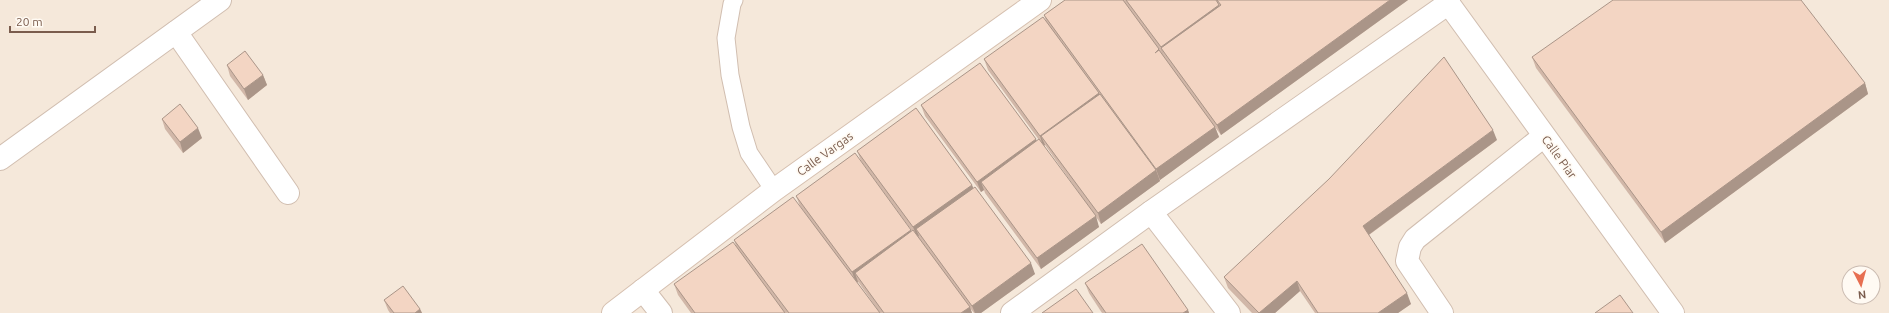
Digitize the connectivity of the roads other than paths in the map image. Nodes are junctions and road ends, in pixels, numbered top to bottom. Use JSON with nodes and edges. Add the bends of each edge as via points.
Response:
{"nodes":[{"id":1,"x":220,"y":0,"type":"edge"},
{"id":2,"x":734,"y":0,"type":"edge"},
{"id":3,"x":1040,"y":0,"type":"edge"},
{"id":4,"x":1447,"y":2,"type":"edge"},
{"id":5,"x":176,"y":32,"type":"junction"},
{"id":6,"x":1544,"y":136,"type":"junction"},
{"id":7,"x":0,"y":159,"type":"edge"},
{"id":8,"x":774,"y":190,"type":"junction"},
{"id":9,"x":288,"y":193,"type":"dead end"},
{"id":10,"x":1151,"y":212,"type":"junction"},
{"id":11,"x":644,"y":290,"type":"junction"},
{"id":12,"x":614,"y":313,"type":"edge"},
{"id":13,"x":661,"y":313,"type":"edge"},
{"id":14,"x":1012,"y":313,"type":"edge"},
{"id":15,"x":1229,"y":313,"type":"edge"},
{"id":16,"x":1442,"y":313,"type":"edge"},
{"id":17,"x":1673,"y":313,"type":"edge"}],
"edges":[{"from":1,"to":5,"type":"street"},
{"from":2,"to":8,"type":"lane","via":[[726,38],[730,75],[749,153]]},
{"from":3,"to":8,"type":"street","name":"Calle Vargas"},
{"from":4,"to":6,"type":"street","name":"Calle Piar"},
{"from":4,"to":10,"type":"street"},
{"from":5,"to":7,"type":"street"},
{"from":5,"to":9,"type":"street"},
{"from":6,"to":16,"type":"street","via":[[1415,239],[1410,247],[1407,260]]},
{"from":6,"to":17,"type":"street","name":"Calle Piar"},
{"from":8,"to":11,"type":"street","name":"Calle Vargas"},
{"from":10,"to":14,"type":"street"},
{"from":10,"to":15,"type":"street"},
{"from":11,"to":12,"type":"street","name":"Calle Vargas"},
{"from":11,"to":13,"type":"street"}]}
